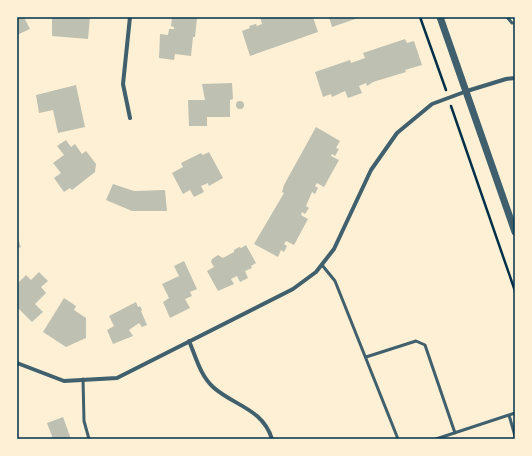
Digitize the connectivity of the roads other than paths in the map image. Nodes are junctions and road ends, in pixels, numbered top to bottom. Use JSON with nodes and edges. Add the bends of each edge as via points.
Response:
{"nodes":[{"id":1,"x":130,"y":17,"type":"edge"},
{"id":2,"x":440,"y":17,"type":"edge"},
{"id":3,"x":507,"y":17,"type":"edge"},
{"id":4,"x":512,"y":23,"type":"dead end"},
{"id":5,"x":515,"y":78,"type":"edge"},
{"id":6,"x":467,"y":91,"type":"junction"},
{"id":7,"x":130,"y":118,"type":"dead end"},
{"id":8,"x":515,"y":232,"type":"edge"},
{"id":9,"x":322,"y":265,"type":"junction"},
{"id":10,"x":190,"y":341,"type":"junction"},
{"id":11,"x":366,"y":357,"type":"junction"},
{"id":12,"x":17,"y":363,"type":"edge"},
{"id":13,"x":83,"y":380,"type":"junction"},
{"id":14,"x":515,"y":413,"type":"edge"},
{"id":15,"x":509,"y":415,"type":"junction"},
{"id":16,"x":455,"y":433,"type":"junction"},
{"id":17,"x":515,"y":436,"type":"edge"},
{"id":18,"x":89,"y":439,"type":"edge"},
{"id":19,"x":272,"y":439,"type":"edge"},
{"id":20,"x":398,"y":439,"type":"edge"},
{"id":21,"x":436,"y":439,"type":"edge"}],
"edges":[{"from":1,"to":7,"type":"street","via":[[123,84]]},
{"from":2,"to":6,"type":"street"},
{"from":3,"to":4,"type":"lane"},
{"from":5,"to":6,"type":"street"},
{"from":6,"to":8,"type":"street"},
{"from":6,"to":9,"type":"street","via":[[432,104],[397,133],[371,170],[334,249]]},
{"from":9,"to":10,"type":"street","via":[[293,289]]},
{"from":9,"to":11,"type":"lane","via":[[335,281]]},
{"from":10,"to":13,"type":"street","via":[[117,378]]},
{"from":10,"to":19,"type":"street","via":[[205,378],[224,396],[242,405],[261,420]]},
{"from":11,"to":16,"type":"lane","via":[[416,341],[425,345]]},
{"from":11,"to":20,"type":"lane"},
{"from":12,"to":13,"type":"street","via":[[64,381]]},
{"from":13,"to":18,"type":"lane","via":[[84,421]]},
{"from":14,"to":15,"type":"lane"},
{"from":15,"to":16,"type":"lane"},
{"from":15,"to":17,"type":"lane"},
{"from":16,"to":21,"type":"lane"}]}
